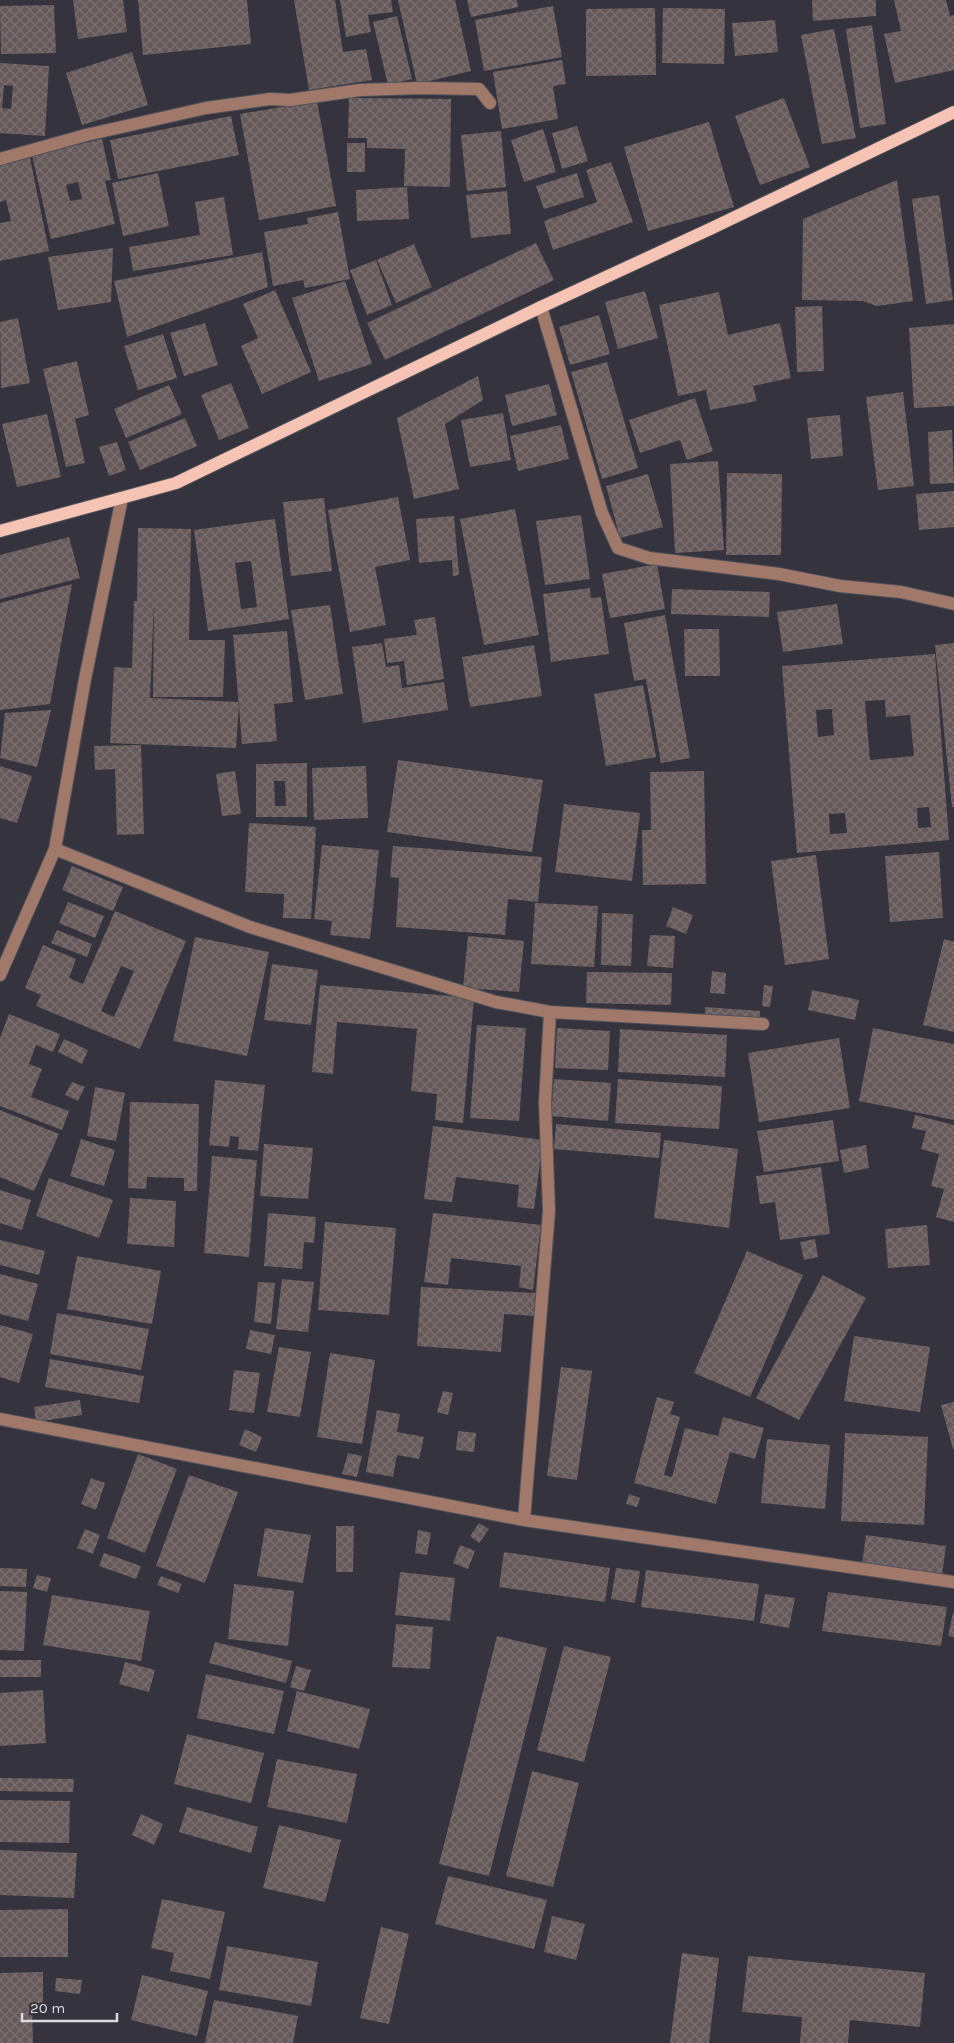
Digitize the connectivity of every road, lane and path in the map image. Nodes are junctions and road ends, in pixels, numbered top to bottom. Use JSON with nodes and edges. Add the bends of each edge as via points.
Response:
{"nodes":[{"id":1,"x":490,"y":103,"type":"dead end"},
{"id":2,"x":954,"y":112,"type":"edge"},
{"id":3,"x":0,"y":159,"type":"edge"},
{"id":4,"x":541,"y":307,"type":"junction"},
{"id":5,"x":122,"y":498,"type":"junction"},
{"id":6,"x":0,"y":531,"type":"edge"},
{"id":7,"x":954,"y":604,"type":"edge"},
{"id":8,"x":55,"y":849,"type":"junction"},
{"id":9,"x":0,"y":975,"type":"edge"},
{"id":10,"x":550,"y":1012,"type":"junction"},
{"id":11,"x":764,"y":1024,"type":"dead end"},
{"id":12,"x":0,"y":1419,"type":"edge"},
{"id":13,"x":524,"y":1520,"type":"junction"},
{"id":14,"x":954,"y":1582,"type":"edge"}],
"edges":[{"from":1,"to":3,"type":"street","via":[[479,89],[360,90],[290,100],[270,99],[158,118]]},
{"from":2,"to":4,"type":"main road"},
{"from":4,"to":5,"type":"main road","via":[[176,483]]},
{"from":4,"to":7,"type":"street","via":[[602,513],[618,548],[649,558],[901,592]]},
{"from":5,"to":6,"type":"main road"},
{"from":5,"to":8,"type":"street","via":[[84,679]]},
{"from":8,"to":9,"type":"street"},
{"from":8,"to":10,"type":"street","via":[[250,927],[496,1002]]},
{"from":10,"to":11,"type":"street"},
{"from":10,"to":13,"type":"street","via":[[545,1102],[549,1211]]},
{"from":12,"to":13,"type":"street"},
{"from":13,"to":14,"type":"street"}]}
